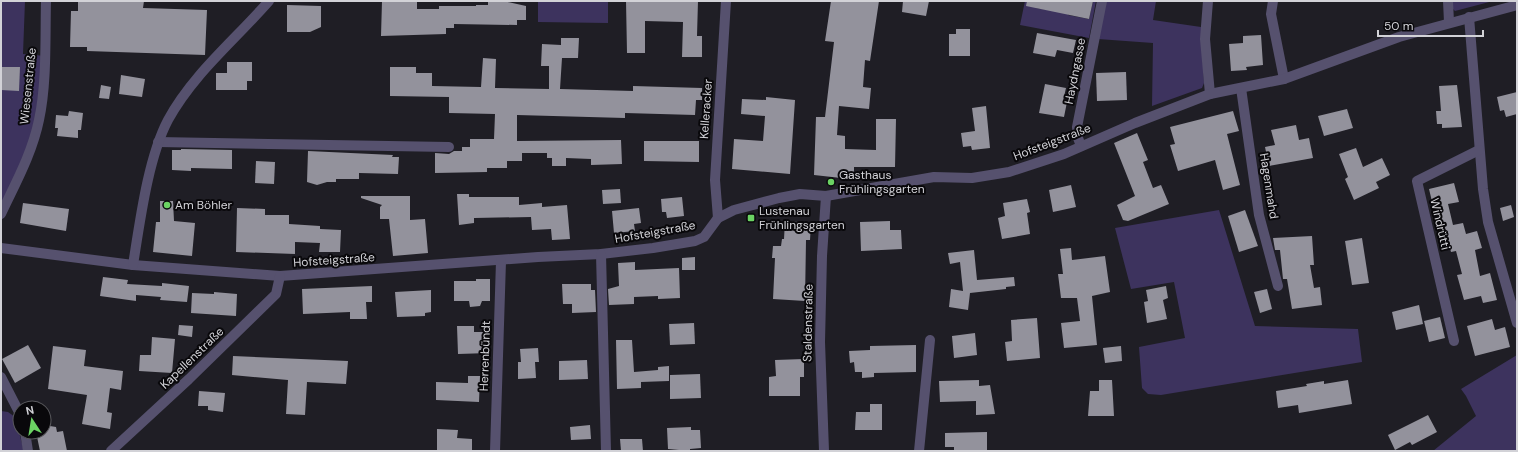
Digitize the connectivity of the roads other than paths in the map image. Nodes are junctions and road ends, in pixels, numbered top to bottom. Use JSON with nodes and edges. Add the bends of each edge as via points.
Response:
{"nodes":[{"id":1,"x":46,"y":1,"type":"edge"},
{"id":2,"x":269,"y":1,"type":"edge"},
{"id":3,"x":726,"y":1,"type":"edge"},
{"id":4,"x":1102,"y":1,"type":"edge"},
{"id":5,"x":1208,"y":1,"type":"edge"},
{"id":6,"x":1272,"y":1,"type":"edge"},
{"id":7,"x":1448,"y":1,"type":"edge"},
{"id":8,"x":1502,"y":5,"type":"edge"},
{"id":9,"x":1517,"y":5,"type":"edge"},
{"id":10,"x":1469,"y":17,"type":"junction"},
{"id":11,"x":1449,"y":22,"type":"junction"},
{"id":12,"x":1284,"y":79,"type":"junction"},
{"id":13,"x":1241,"y":88,"type":"junction"},
{"id":14,"x":1210,"y":94,"type":"junction"},
{"id":15,"x":158,"y":142,"type":"junction"},
{"id":16,"x":1081,"y":146,"type":"junction"},
{"id":17,"x":449,"y":147,"type":"dead end"},
{"id":18,"x":1479,"y":150,"type":"junction"},
{"id":19,"x":826,"y":196,"type":"junction"},
{"id":20,"x":1,"y":214,"type":"edge"},
{"id":21,"x":718,"y":218,"type":"junction"},
{"id":22,"x":1,"y":248,"type":"edge"},
{"id":23,"x":601,"y":254,"type":"junction"},
{"id":24,"x":501,"y":261,"type":"junction"},
{"id":25,"x":133,"y":265,"type":"junction"},
{"id":26,"x":280,"y":276,"type":"junction"},
{"id":27,"x":1278,"y":286,"type":"dead end"},
{"id":28,"x":1517,"y":323,"type":"edge"},
{"id":29,"x":930,"y":340,"type":"dead end"},
{"id":30,"x":1454,"y":341,"type":"dead end"},
{"id":31,"x":1,"y":377,"type":"edge"},
{"id":32,"x":13,"y":400,"type":"edge"},
{"id":33,"x":26,"y":440,"type":"edge"},
{"id":34,"x":28,"y":451,"type":"edge"},
{"id":35,"x":111,"y":451,"type":"edge"},
{"id":36,"x":495,"y":451,"type":"edge"},
{"id":37,"x":606,"y":451,"type":"edge"},
{"id":38,"x":824,"y":451,"type":"edge"},
{"id":39,"x":919,"y":451,"type":"edge"}],
"edges":[{"from":1,"to":20,"type":"street","name":"Wiesenstraße","via":[[45,64],[39,119],[31,149]]},
{"from":2,"to":15,"type":"street","via":[[196,79],[168,120]]},
{"from":3,"to":21,"type":"street","name":"Kelleracker","via":[[714,180]]},
{"from":4,"to":16,"type":"street","name":"Haydngasse","via":[[1077,127]]},
{"from":5,"to":14,"type":"street","via":[[1205,39]]},
{"from":6,"to":12,"type":"street","via":[[1271,14]]},
{"from":7,"to":11,"type":"street"},
{"from":8,"to":9,"type":"street","name":"Hofsteigstraße"},
{"from":8,"to":10,"type":"street","name":"Hofsteigstraße"},
{"from":10,"to":11,"type":"street","name":"Hofsteigstraße"},
{"from":10,"to":18,"type":"street"},
{"from":11,"to":12,"type":"street","name":"Hofsteigstraße","via":[[1399,37]]},
{"from":12,"to":13,"type":"street","name":"Hofsteigstraße"},
{"from":13,"to":14,"type":"street","name":"Hofsteigstraße"},
{"from":13,"to":27,"type":"street","name":"Hagenmahd","via":[[1259,215]]},
{"from":14,"to":16,"type":"street","name":"Hofsteigstraße"},
{"from":15,"to":17,"type":"street"},
{"from":15,"to":25,"type":"street"},
{"from":16,"to":19,"type":"street","name":"Hofsteigstraße","via":[[1032,166],[1009,172],[972,178],[934,177]]},
{"from":18,"to":28,"type":"street","via":[[1488,222]]},
{"from":18,"to":30,"type":"street","name":"Windrütti","via":[[1417,181]]},
{"from":19,"to":21,"type":"street","name":"Hofsteigstraße","via":[[800,194],[779,198],[734,210]]},
{"from":19,"to":38,"type":"street","name":"Staldenstraße","via":[[820,342]]},
{"from":21,"to":23,"type":"street","name":"Hofsteigstraße","via":[[704,237],[695,241]]},
{"from":22,"to":25,"type":"street","name":"Hofsteigstraße"},
{"from":23,"to":24,"type":"street","name":"Hofsteigstraße"},
{"from":23,"to":37,"type":"street"},
{"from":24,"to":26,"type":"street","name":"Hofsteigstraße"},
{"from":24,"to":36,"type":"street","name":"Herrenbündt"},
{"from":25,"to":26,"type":"street","name":"Hofsteigstraße"},
{"from":26,"to":35,"type":"street","name":"Kapellenstraße","via":[[276,294]]},
{"from":29,"to":39,"type":"street"},
{"from":31,"to":32,"type":"street"},
{"from":33,"to":34,"type":"street"}]}
